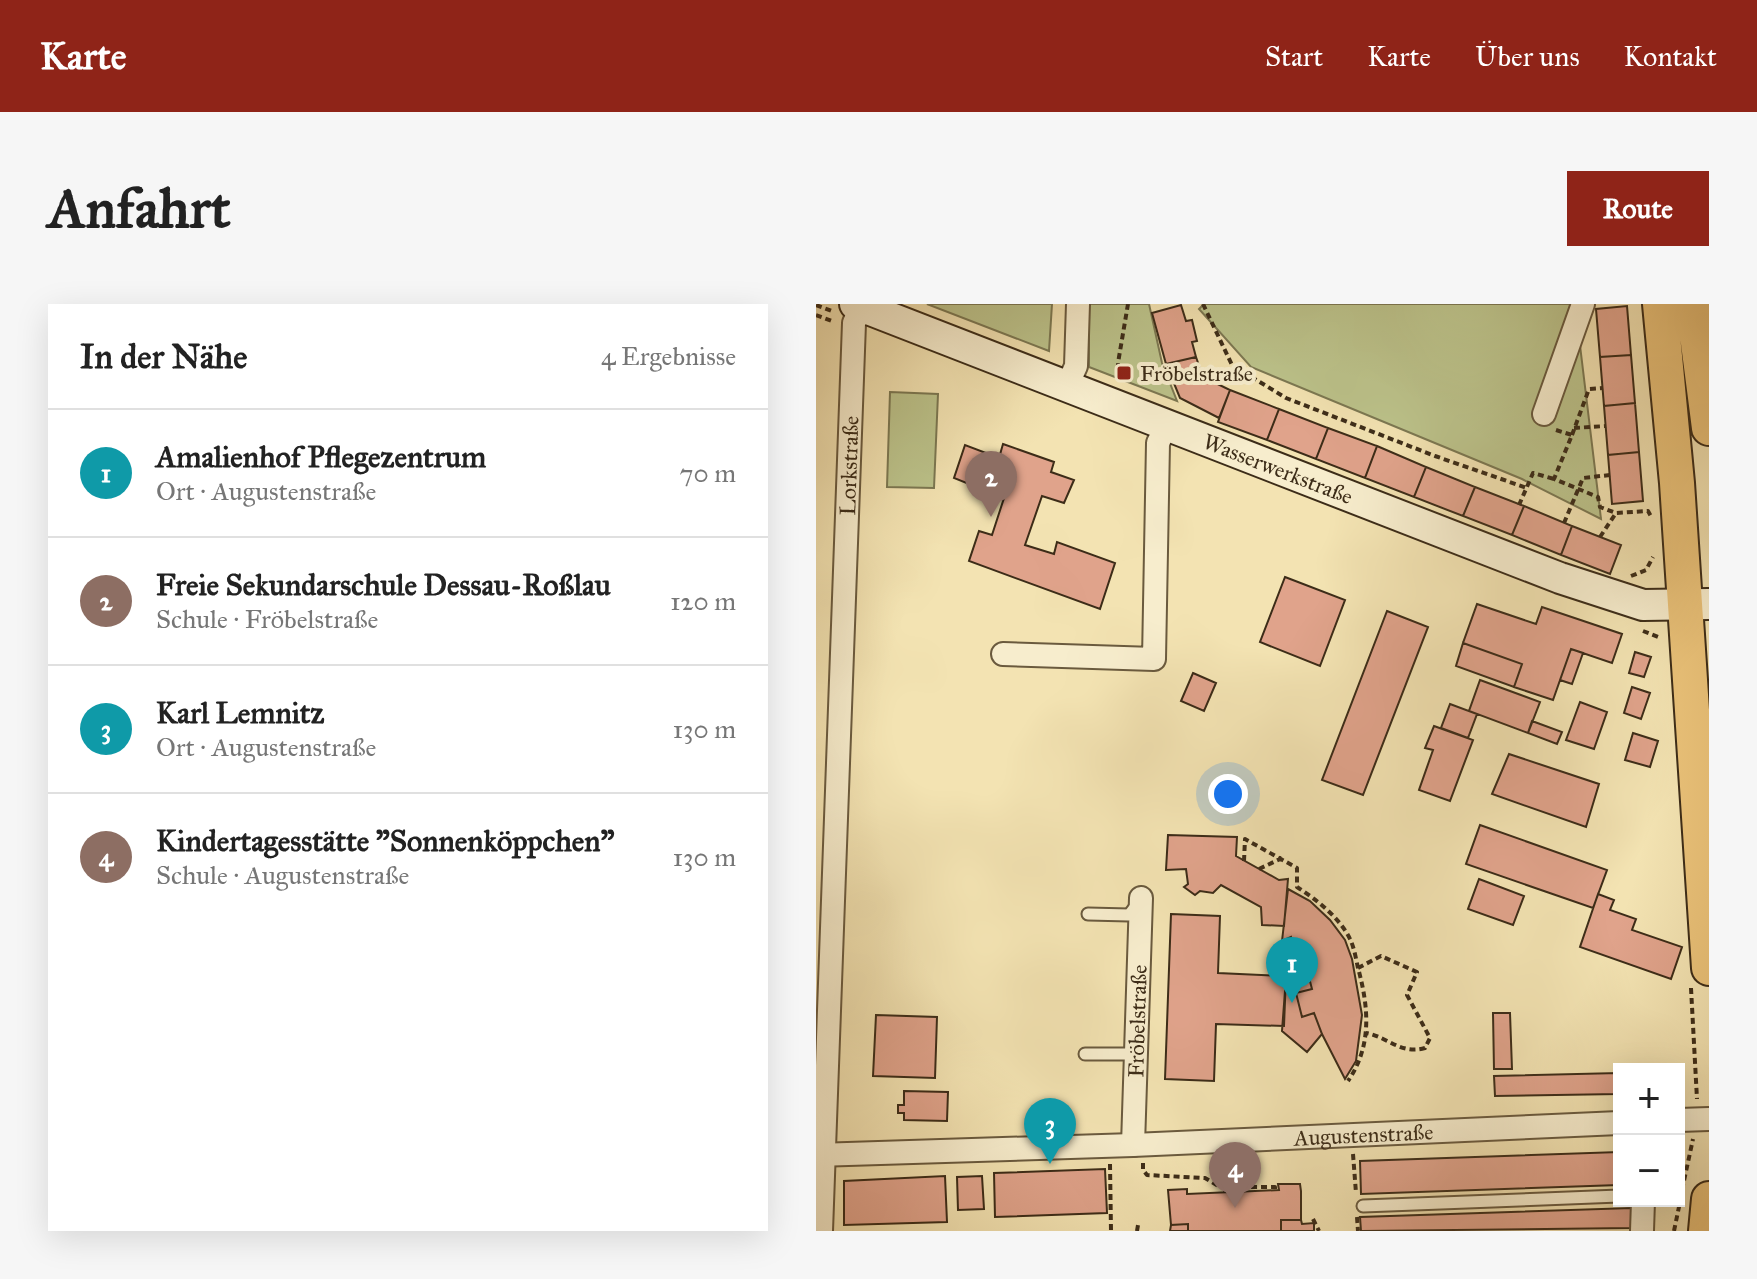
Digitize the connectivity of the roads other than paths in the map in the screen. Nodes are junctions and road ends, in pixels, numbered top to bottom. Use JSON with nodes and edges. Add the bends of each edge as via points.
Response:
{"nodes":[{"id":1,"x":1078,"y":304,"type":"edge"},
{"id":2,"x":1583,"y":304,"type":"edge"},
{"id":3,"x":1660,"y":304,"type":"edge"},
{"id":4,"x":1693,"y":304,"type":"edge"},
{"id":5,"x":858,"y":305,"type":"edge"},
{"id":6,"x":1067,"y":386,"type":"junction"},
{"id":7,"x":1544,"y":414,"type":"road end"},
{"id":8,"x":1166,"y":426,"type":"junction"},
{"id":9,"x":1709,"y":428,"type":"edge"},
{"id":10,"x":1697,"y":605,"type":"edge"},
{"id":11,"x":1003,"y":654,"type":"dead end"},
{"id":12,"x":1141,"y":898,"type":"joint"},
{"id":13,"x":1088,"y":914,"type":"dead end"},
{"id":14,"x":1709,"y":968,"type":"edge"},
{"id":15,"x":1085,"y":1054,"type":"dead end"},
{"id":16,"x":1136,"y":1054,"type":"junction"},
{"id":17,"x":1613,"y":1123,"type":"edge"},
{"id":18,"x":1138,"y":1145,"type":"junction"},
{"id":19,"x":819,"y":1155,"type":"edge"},
{"id":20,"x":1613,"y":1196,"type":"edge"},
{"id":21,"x":1709,"y":1199,"type":"edge"},
{"id":22,"x":1363,"y":1206,"type":"dead end"},
{"id":23,"x":1643,"y":1207,"type":"edge"},
{"id":24,"x":821,"y":1231,"type":"edge"},
{"id":25,"x":1642,"y":1231,"type":"edge"},
{"id":26,"x":1706,"y":1231,"type":"edge"}],
"edges":[{"from":1,"to":6,"type":"street","via":[[1076,366]]},
{"from":2,"to":7,"type":"street"},
{"from":3,"to":10,"type":"main road"},
{"from":4,"to":9,"type":"main road"},
{"from":5,"to":6,"type":"street","name":"Wasserwerkstraße"},
{"from":5,"to":19,"type":"street","name":"Lorkstraße"},
{"from":6,"to":8,"type":"street","name":"Wasserwerkstraße"},
{"from":8,"to":10,"type":"street","name":"Wasserwerkstraße","via":[[1560,578],[1643,605]]},
{"from":8,"to":11,"type":"street","via":[[1158,443],[1154,659]]},
{"from":10,"to":14,"type":"main road"},
{"from":12,"to":13,"type":"lane","via":[[1129,915]]},
{"from":12,"to":16,"type":"street","name":"Fröbelstraße"},
{"from":15,"to":16,"type":"lane"},
{"from":16,"to":18,"type":"street","name":"Fröbelstraße"},
{"from":17,"to":18,"type":"street","name":"Augustenstraße"},
{"from":18,"to":19,"type":"street","name":"Augustenstraße"},
{"from":19,"to":24,"type":"street"},
{"from":20,"to":22,"type":"lane"},
{"from":21,"to":26,"type":"main road"},
{"from":23,"to":25,"type":"street"}]}
